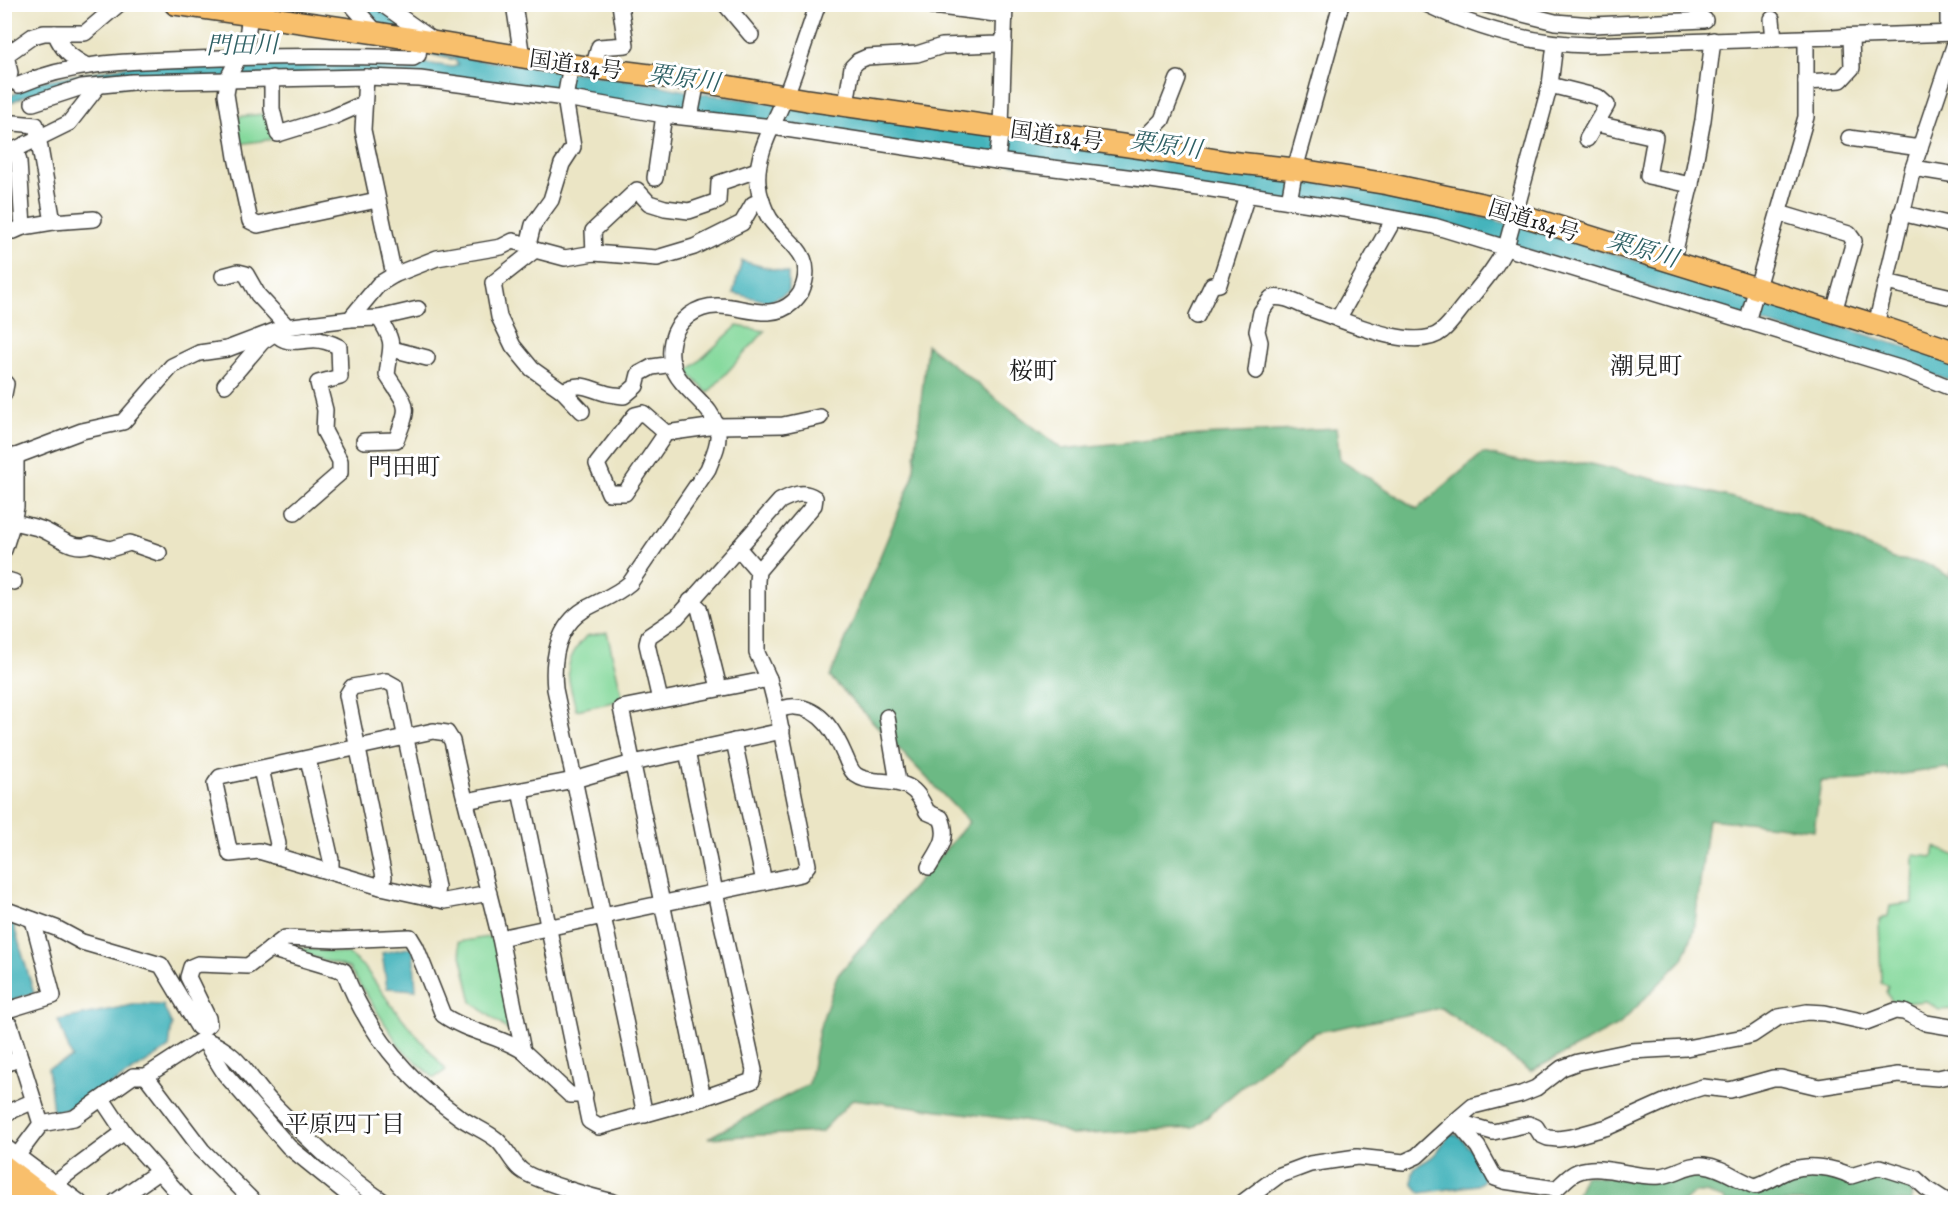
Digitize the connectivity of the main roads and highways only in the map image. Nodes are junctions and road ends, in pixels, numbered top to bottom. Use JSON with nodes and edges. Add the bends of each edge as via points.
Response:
{"nodes":[{"id":1,"x":176,"y":4,"type":"edge"},
{"id":2,"x":1956,"y":352,"type":"edge"},
{"id":3,"x":11,"y":1161,"type":"edge"},
{"id":4,"x":4,"y":1185,"type":"edge"},
{"id":5,"x":52,"y":1193,"type":"edge"},
{"id":6,"x":27,"y":1203,"type":"edge"}],
"edges":[{"from":1,"to":2,"type":"highway","name":"国道184号","via":[[784,100],[846,105],[1294,174],[1388,184],[1491,206],[1514,219],[1672,263],[1756,293],[1834,312]]},
{"from":3,"to":5,"type":"highway"},
{"from":4,"to":6,"type":"highway"}]}
